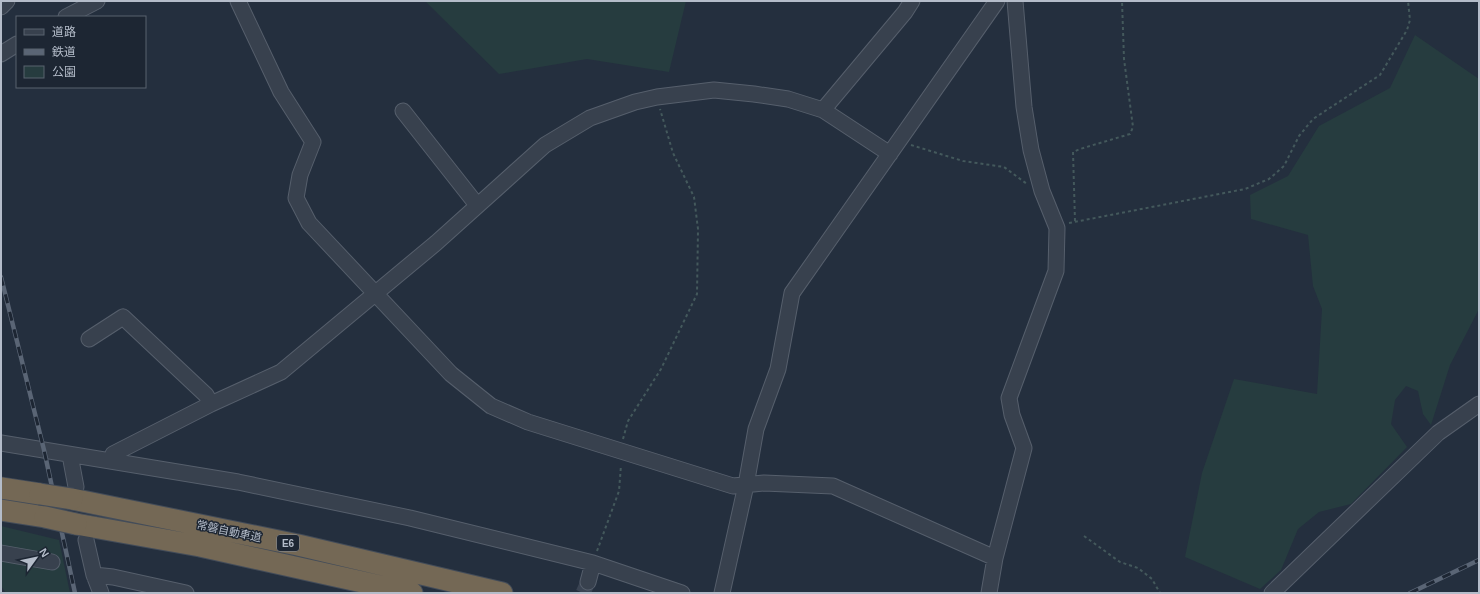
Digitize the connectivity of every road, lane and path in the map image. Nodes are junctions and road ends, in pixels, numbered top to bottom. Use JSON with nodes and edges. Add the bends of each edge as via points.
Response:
{"nodes":[{"id":1,"x":7,"y":1,"type":"edge"},
{"id":2,"x":97,"y":1,"type":"edge"},
{"id":3,"x":238,"y":1,"type":"edge"},
{"id":4,"x":912,"y":1,"type":"edge"},
{"id":5,"x":997,"y":1,"type":"edge"},
{"id":6,"x":1015,"y":1,"type":"edge"},
{"id":7,"x":1122,"y":1,"type":"edge"},
{"id":8,"x":1408,"y":1,"type":"edge"},
{"id":9,"x":1,"y":7,"type":"edge"},
{"id":10,"x":68,"y":16,"type":"edge"},
{"id":11,"x":16,"y":45,"type":"edge"},
{"id":12,"x":1,"y":54,"type":"edge"},
{"id":13,"x":657,"y":97,"type":"junction"},
{"id":14,"x":823,"y":110,"type":"junction"},
{"id":15,"x":403,"y":111,"type":"dead end"},
{"id":16,"x":900,"y":139,"type":"junction"},
{"id":17,"x":890,"y":154,"type":"junction"},
{"id":18,"x":1042,"y":191,"type":"junction"},
{"id":19,"x":477,"y":205,"type":"junction"},
{"id":20,"x":1075,"y":221,"type":"junction"},
{"id":21,"x":1057,"y":228,"type":"junction"},
{"id":22,"x":376,"y":293,"type":"junction"},
{"id":23,"x":90,"y":340,"type":"dead end"},
{"id":24,"x":211,"y":404,"type":"junction"},
{"id":25,"x":1479,"y":404,"type":"edge"},
{"id":26,"x":1,"y":443,"type":"edge"},
{"id":27,"x":620,"y":452,"type":"junction"},
{"id":28,"x":70,"y":455,"type":"junction"},
{"id":29,"x":110,"y":461,"type":"junction"},
{"id":30,"x":746,"y":485,"type":"junction"},
{"id":31,"x":1,"y":488,"type":"edge"},
{"id":32,"x":74,"y":493,"type":"junction"},
{"id":33,"x":1,"y":510,"type":"edge"},
{"id":34,"x":81,"y":532,"type":"junction"},
{"id":35,"x":1084,"y":536,"type":"dead end"},
{"id":36,"x":1,"y":553,"type":"edge"},
{"id":37,"x":996,"y":558,"type":"junction"},
{"id":38,"x":52,"y":562,"type":"dead end"},
{"id":39,"x":593,"y":563,"type":"junction"},
{"id":40,"x":94,"y":575,"type":"junction"},
{"id":41,"x":588,"y":582,"type":"tunnel mouth"},
{"id":42,"x":101,"y":593,"type":"edge"},
{"id":43,"x":186,"y":593,"type":"edge"},
{"id":44,"x":412,"y":593,"type":"edge"},
{"id":45,"x":502,"y":593,"type":"edge"},
{"id":46,"x":682,"y":593,"type":"edge"},
{"id":47,"x":722,"y":593,"type":"edge"},
{"id":48,"x":989,"y":593,"type":"edge"},
{"id":49,"x":1160,"y":593,"type":"edge"},
{"id":50,"x":1272,"y":593,"type":"edge"}],
"edges":[{"from":1,"to":9,"type":"street"},
{"from":2,"to":10,"type":"street"},
{"from":3,"to":22,"type":"street","via":[[281,92],[313,142],[300,175],[296,198],[309,223]]},
{"from":4,"to":14,"type":"street"},
{"from":5,"to":16,"type":"street"},
{"from":6,"to":18,"type":"street","via":[[1024,107],[1031,150]]},
{"from":7,"to":20,"type":"path","via":[[1124,59],[1133,127],[1130,134],[1073,152]]},
{"from":8,"to":20,"type":"path","via":[[1410,20],[1407,30],[1380,75],[1313,119],[1299,136],[1284,166],[1269,179],[1245,189]]},
{"from":11,"to":12,"type":"street"},
{"from":13,"to":14,"type":"street","via":[[714,90],[788,99]]},
{"from":13,"to":19,"type":"street","via":[[590,118],[545,145]]},
{"from":13,"to":27,"type":"path","via":[[672,153],[694,197],[698,229],[697,294],[661,369],[628,420]]},
{"from":14,"to":17,"type":"street"},
{"from":15,"to":19,"type":"street"},
{"from":16,"to":17,"type":"street"},
{"from":16,"to":18,"type":"path","via":[[910,145],[963,161],[1004,167],[1034,189]]},
{"from":17,"to":30,"type":"street","via":[[792,293],[778,369],[756,429]]},
{"from":18,"to":21,"type":"street"},
{"from":19,"to":22,"type":"street"},
{"from":20,"to":21,"type":"path"},
{"from":21,"to":37,"type":"street","via":[[1056,271],[1009,398],[1012,415],[1024,448]]},
{"from":22,"to":24,"type":"street","via":[[281,372]]},
{"from":22,"to":27,"type":"street","via":[[451,374],[491,406],[528,422]]},
{"from":23,"to":24,"type":"street","via":[[123,317],[206,395]]},
{"from":24,"to":29,"type":"street","via":[[113,454]]},
{"from":25,"to":50,"type":"street","via":[[1438,433]]},
{"from":26,"to":28,"type":"street"},
{"from":27,"to":30,"type":"street","via":[[733,486]]},
{"from":27,"to":39,"type":"path","via":[[622,470],[619,491]]},
{"from":28,"to":29,"type":"street"},
{"from":28,"to":32,"type":"street"},
{"from":29,"to":39,"type":"street","via":[[238,482],[402,517]]},
{"from":30,"to":37,"type":"street","via":[[764,483],[833,486]]},
{"from":30,"to":47,"type":"street"},
{"from":31,"to":32,"type":"highway","name":"常磐自動車道","number":"E6","bridge":true,"via":[[40,494]]},
{"from":32,"to":45,"type":"highway","name":"常磐自動車道","number":"E6"},
{"from":33,"to":34,"type":"highway","name":"常磐自動車道","number":"E6","bridge":true,"via":[[45,517]]},
{"from":34,"to":40,"type":"street"},
{"from":34,"to":44,"type":"highway","name":"常磐自動車道","number":"E6","via":[[223,551]]},
{"from":35,"to":49,"type":"path","via":[[1120,562],[1138,568],[1152,579]]},
{"from":36,"to":38,"type":"street"},
{"from":37,"to":48,"type":"street"},
{"from":39,"to":41,"type":"street"},
{"from":39,"to":46,"type":"street"},
{"from":40,"to":42,"type":"street"},
{"from":40,"to":43,"type":"street"}]}
